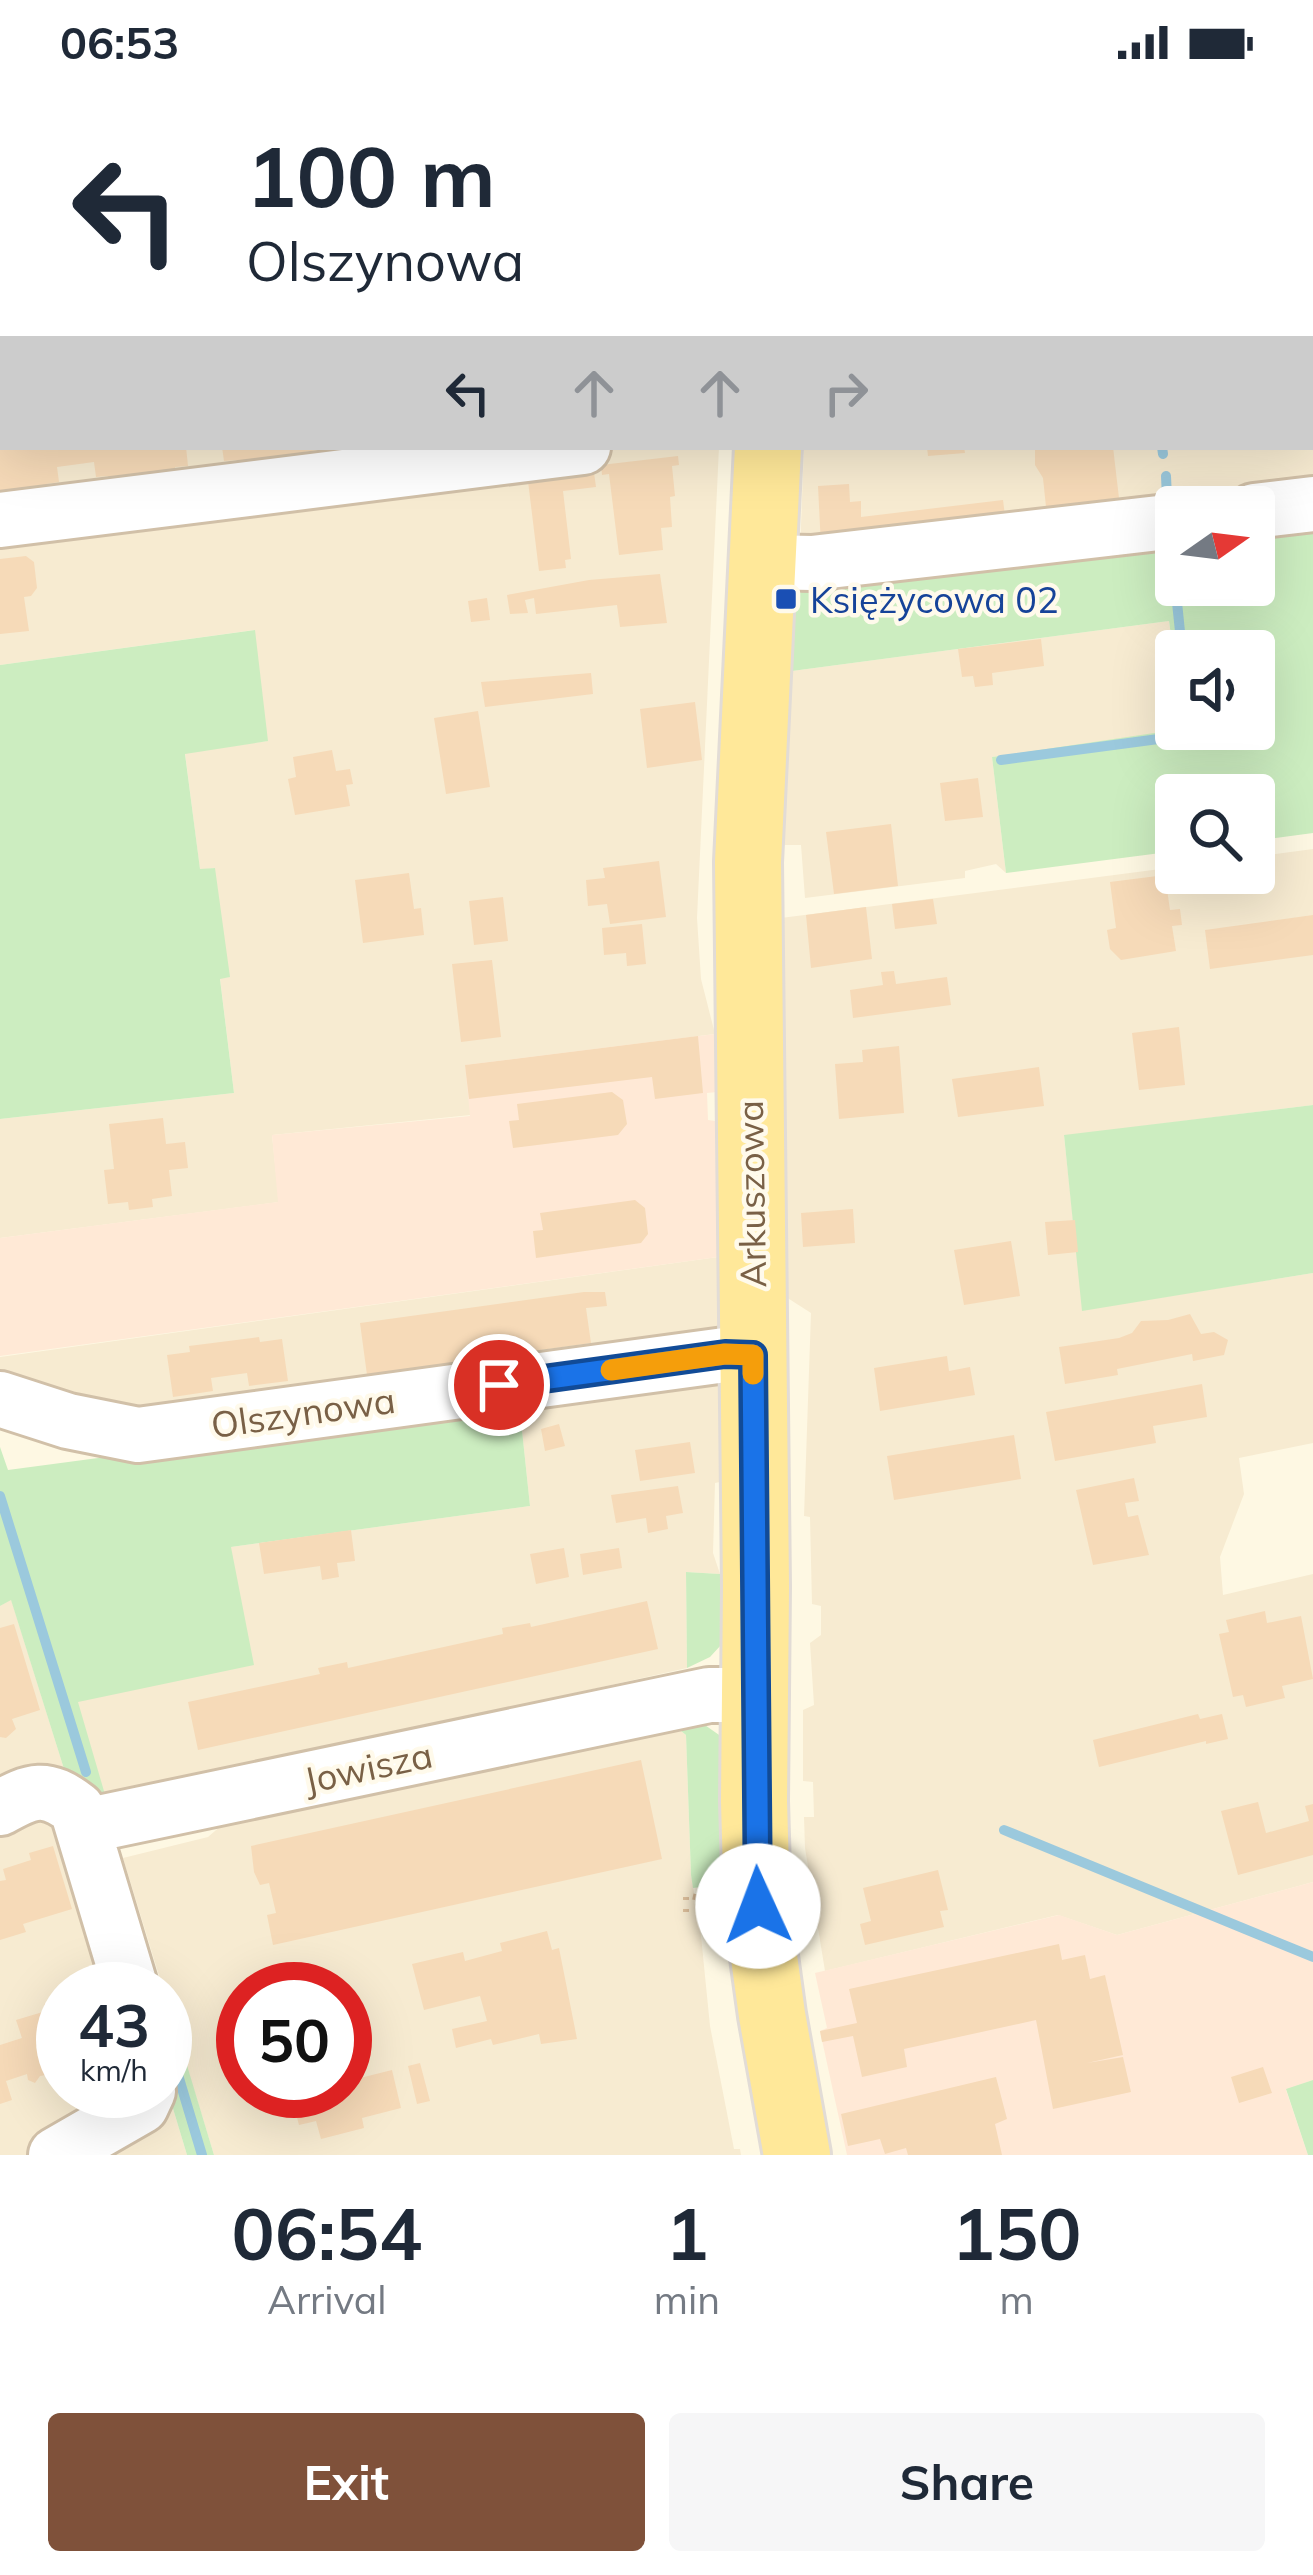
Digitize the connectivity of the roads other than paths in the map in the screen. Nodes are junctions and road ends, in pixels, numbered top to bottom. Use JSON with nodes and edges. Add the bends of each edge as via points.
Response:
{"nodes":[{"id":1,"x":559,"y":450,"type":"edge"},
{"id":2,"x":768,"y":450,"type":"edge"},
{"id":3,"x":1313,"y":503,"type":"edge"},
{"id":4,"x":1275,"y":508,"type":"edge"},
{"id":5,"x":0,"y":520,"type":"edge"},
{"id":6,"x":1155,"y":523,"type":"edge"},
{"id":7,"x":761,"y":562,"type":"junction"},
{"id":8,"x":753,"y":1355,"type":"junction"},
{"id":9,"x":0,"y":1399,"type":"edge"},
{"id":10,"x":756,"y":1695,"type":"junction"},
{"id":11,"x":0,"y":1808,"type":"edge"},
{"id":12,"x":85,"y":1826,"type":"junction"},
{"id":13,"x":123,"y":1962,"type":"edge"},
{"id":14,"x":119,"y":2118,"type":"edge"},
{"id":15,"x":56,"y":2155,"type":"edge"},
{"id":16,"x":797,"y":2155,"type":"edge"}],
"edges":[{"from":1,"to":5,"type":"street"},
{"from":2,"to":7,"type":"main road","name":"Arkuszowa"},
{"from":3,"to":4,"type":"street"},
{"from":6,"to":7,"type":"street"},
{"from":7,"to":8,"type":"main road","name":"Arkuszowa","via":[[748,862]]},
{"from":8,"to":9,"type":"street","name":"Olszynowa","via":[[138,1435]]},
{"from":8,"to":10,"type":"main road","name":"Arkuszowa"},
{"from":10,"to":12,"type":"street","name":"Jowisza","via":[[709,1695],[186,1824]]},
{"from":10,"to":16,"type":"main road","name":"Arkuszowa","via":[[758,1906]]},
{"from":11,"to":12,"type":"street","via":[[31,1791],[61,1796]]},
{"from":12,"to":13,"type":"street"},
{"from":14,"to":15,"type":"street"}]}
